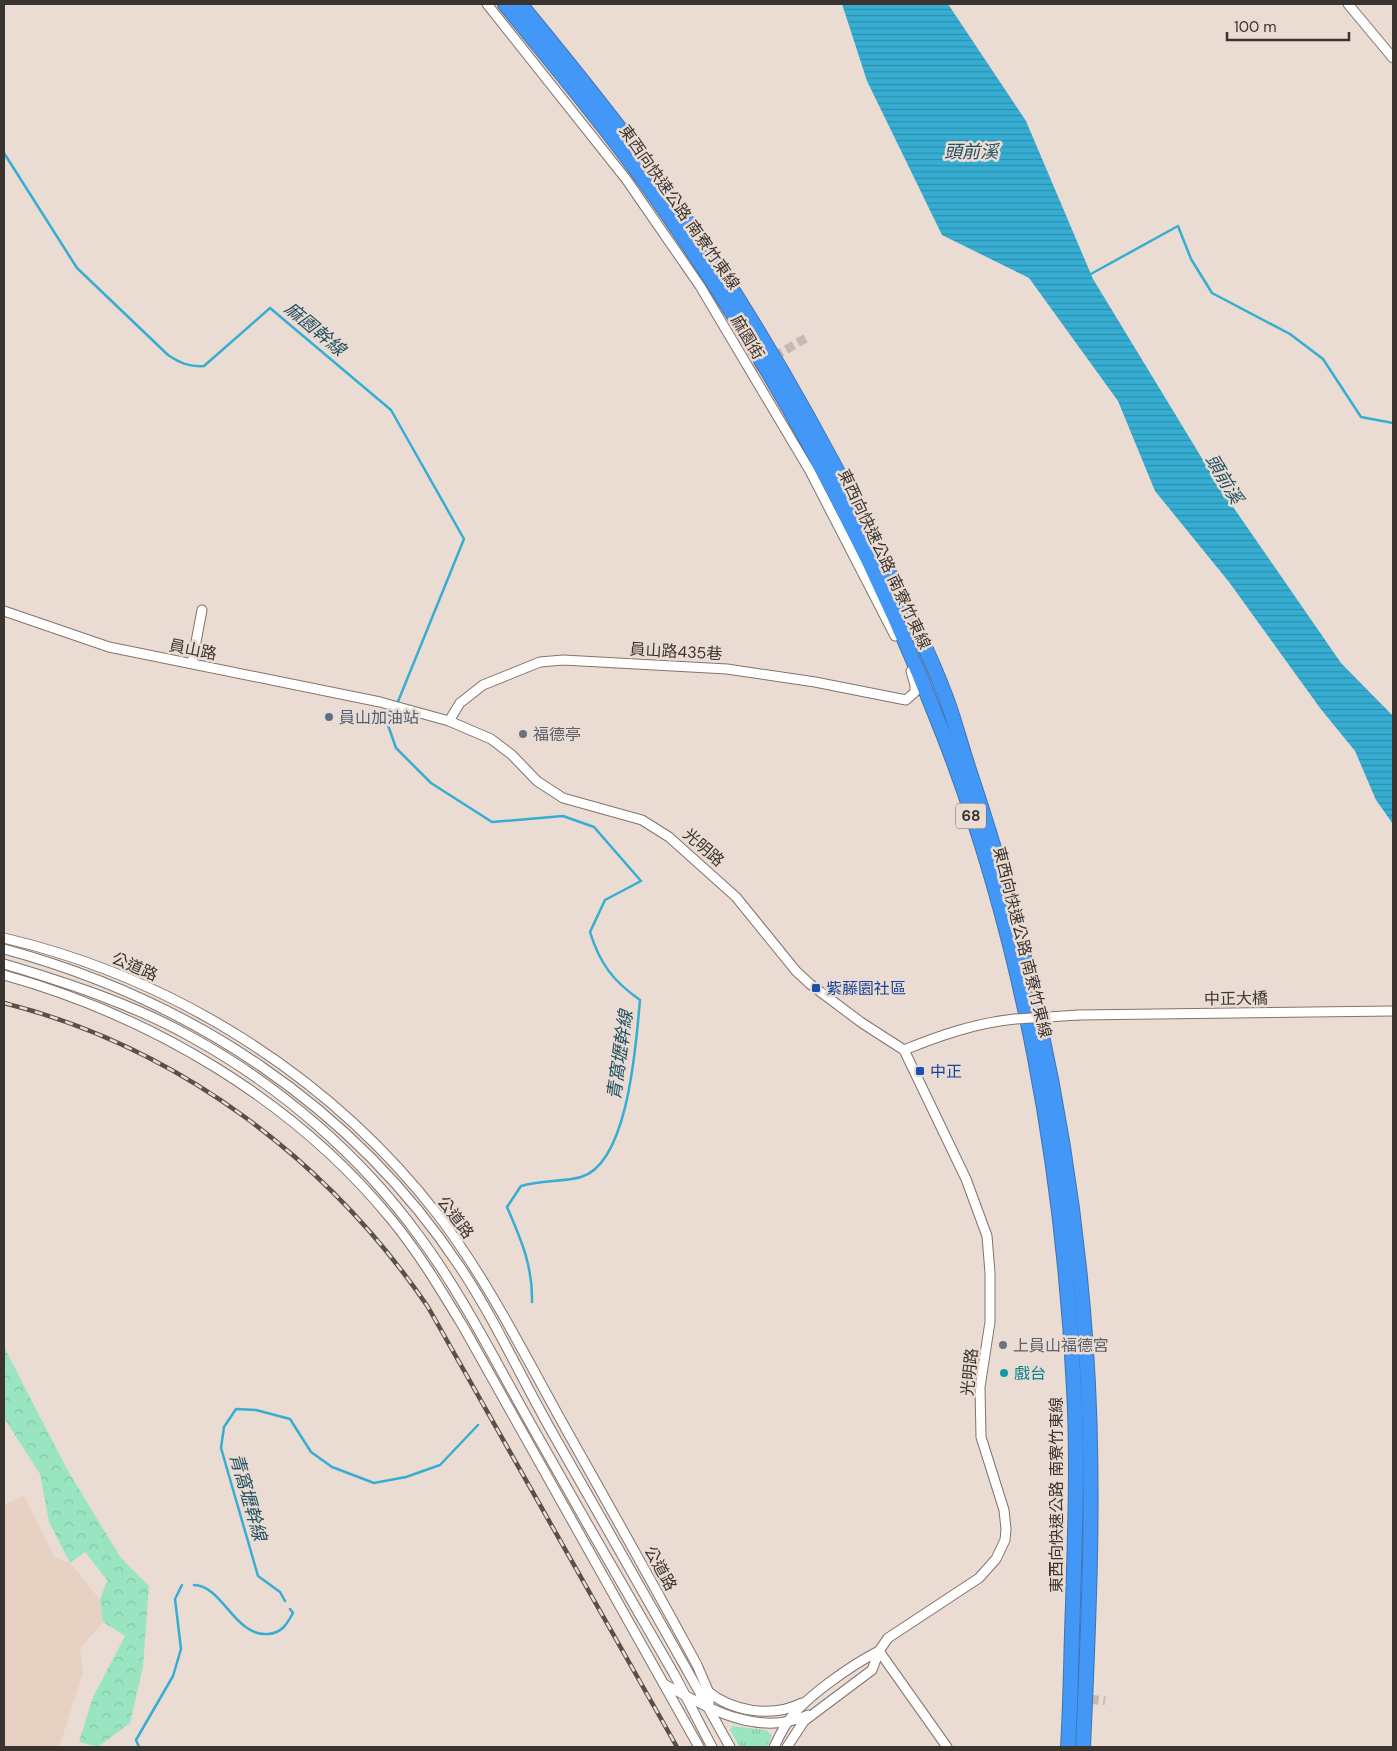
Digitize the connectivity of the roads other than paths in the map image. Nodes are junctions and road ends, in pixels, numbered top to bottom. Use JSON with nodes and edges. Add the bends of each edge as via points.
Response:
{"nodes":[{"id":1,"x":487,"y":4,"type":"edge"},
{"id":2,"x":505,"y":4,"type":"edge"},
{"id":3,"x":520,"y":4,"type":"edge"},
{"id":4,"x":1348,"y":4,"type":"edge"},
{"id":5,"x":1393,"y":58,"type":"edge"},
{"id":6,"x":202,"y":610,"type":"dead end"},
{"id":7,"x":4,"y":611,"type":"edge"},
{"id":8,"x":192,"y":663,"type":"junction"},
{"id":9,"x":915,"y":692,"type":"joint"},
{"id":10,"x":449,"y":721,"type":"junction"},
{"id":11,"x":4,"y":938,"type":"edge"},
{"id":12,"x":4,"y":949,"type":"edge"},
{"id":13,"x":4,"y":964,"type":"edge"},
{"id":14,"x":4,"y":975,"type":"edge"},
{"id":15,"x":1393,"y":1011,"type":"edge"},
{"id":16,"x":904,"y":1050,"type":"junction"},
{"id":17,"x":415,"y":1188,"type":"junction"},
{"id":18,"x":406,"y":1195,"type":"junction"},
{"id":19,"x":661,"y":1598,"type":"junction"},
{"id":20,"x":650,"y":1603,"type":"junction"},
{"id":21,"x":879,"y":1651,"type":"junction"},
{"id":22,"x":686,"y":1671,"type":"junction"},
{"id":23,"x":664,"y":1684,"type":"junction"},
{"id":24,"x":709,"y":1693,"type":"junction"},
{"id":25,"x":684,"y":1695,"type":"junction"},
{"id":26,"x":813,"y":1697,"type":"junction"},
{"id":27,"x":709,"y":1708,"type":"junction"},
{"id":28,"x":919,"y":1710,"type":"junction"},
{"id":29,"x":815,"y":1712,"type":"junction"},
{"id":30,"x":787,"y":1722,"type":"junction"},
{"id":31,"x":699,"y":1747,"type":"edge"},
{"id":32,"x":712,"y":1747,"type":"edge"},
{"id":33,"x":730,"y":1747,"type":"edge"},
{"id":34,"x":774,"y":1747,"type":"edge"},
{"id":35,"x":787,"y":1747,"type":"edge"},
{"id":36,"x":939,"y":1747,"type":"edge"},
{"id":37,"x":947,"y":1747,"type":"edge"},
{"id":38,"x":1068,"y":1747,"type":"edge"},
{"id":39,"x":1082,"y":1747,"type":"edge"}],
"edges":[{"from":1,"to":9,"type":"street","name":"麻園街","via":[[626,179],[700,286],[810,471],[900,644],[913,675]]},
{"from":2,"to":38,"type":"highway","name":"東西向快速公路 南寮竹東線","number":"68","via":[[644,181],[790,410],[832,486],[913,660],[968,806],[1009,945],[1031,1040],[1062,1242],[1074,1386],[1077,1493]]},
{"from":3,"to":39,"type":"highway","name":"東西向快速公路 南寮竹東線","number":"68","via":[[571,65],[671,198],[791,387],[840,473],[945,695],[991,834],[1036,1001],[1051,1074],[1065,1154],[1079,1271],[1090,1433],[1090,1597]]},
{"from":4,"to":5,"type":"street"},
{"from":6,"to":8,"type":"street"},
{"from":7,"to":8,"type":"street","name":"員山路","via":[[109,647]]},
{"from":8,"to":10,"type":"street","name":"員山路","via":[[380,702]]},
{"from":9,"to":10,"type":"street","name":"員山路435巷","via":[[912,697],[900,699],[727,669],[563,660],[540,662],[484,685],[460,703]]},
{"from":10,"to":16,"type":"street","name":"光明路","via":[[503,747],[538,781],[563,798],[642,820],[669,837],[736,897],[810,984]]},
{"from":11,"to":17,"type":"street","name":"公道路","via":[[117,973],[249,1041],[314,1089],[372,1142]]},
{"from":12,"to":18,"type":"street","name":"公道路","via":[[113,985],[241,1051],[312,1105],[362,1149]]},
{"from":13,"to":25,"type":"street","via":[[122,1004],[191,1036],[232,1061],[284,1098],[399,1209],[422,1239],[474,1324]]},
{"from":14,"to":23,"type":"street","via":[[116,1016],[225,1072],[318,1144],[390,1217],[434,1278],[464,1328]]},
{"from":15,"to":16,"type":"street","name":"中正大橋","bridge":true,"via":[[1080,1015],[1016,1019],[945,1033]]},
{"from":16,"to":21,"type":"street","name":"光明路","via":[[966,1180],[987,1236],[990,1322],[980,1387],[981,1437],[1004,1510],[1006,1529],[1005,1540],[996,1559],[979,1578],[888,1638]]},
{"from":17,"to":18,"type":"street"},
{"from":17,"to":19,"type":"street","name":"公道路","via":[[492,1296]]},
{"from":18,"to":20,"type":"street","name":"公道路","via":[[482,1303],[527,1389]]},
{"from":19,"to":20,"type":"street"},
{"from":19,"to":24,"type":"street","name":"公道路"},
{"from":20,"to":22,"type":"street","name":"公道路"},
{"from":21,"to":26,"type":"street","name":"光明路"},
{"from":21,"to":28,"type":"street"},
{"from":21,"to":29,"type":"street","name":"光明路","via":[[872,1670]]},
{"from":22,"to":24,"type":"street","name":"公道路"},
{"from":22,"to":27,"type":"street","name":"公道路"},
{"from":23,"to":25,"type":"street"},
{"from":23,"to":31,"type":"street"},
{"from":24,"to":26,"type":"street","name":"公道路","via":[[743,1708],[764,1712],[788,1710]]},
{"from":24,"to":27,"type":"street","name":"公道路"},
{"from":25,"to":27,"type":"street"},
{"from":25,"to":32,"type":"street"},
{"from":26,"to":30,"type":"street","name":"光明路"},
{"from":27,"to":30,"type":"street","via":[[752,1722]]},
{"from":27,"to":33,"type":"street","name":"公道路"},
{"from":28,"to":36,"type":"street"},
{"from":28,"to":37,"type":"street"},
{"from":29,"to":30,"type":"street"},
{"from":29,"to":35,"type":"street","name":"光明路","via":[[804,1721]]},
{"from":30,"to":34,"type":"street","name":"光明路"}]}
